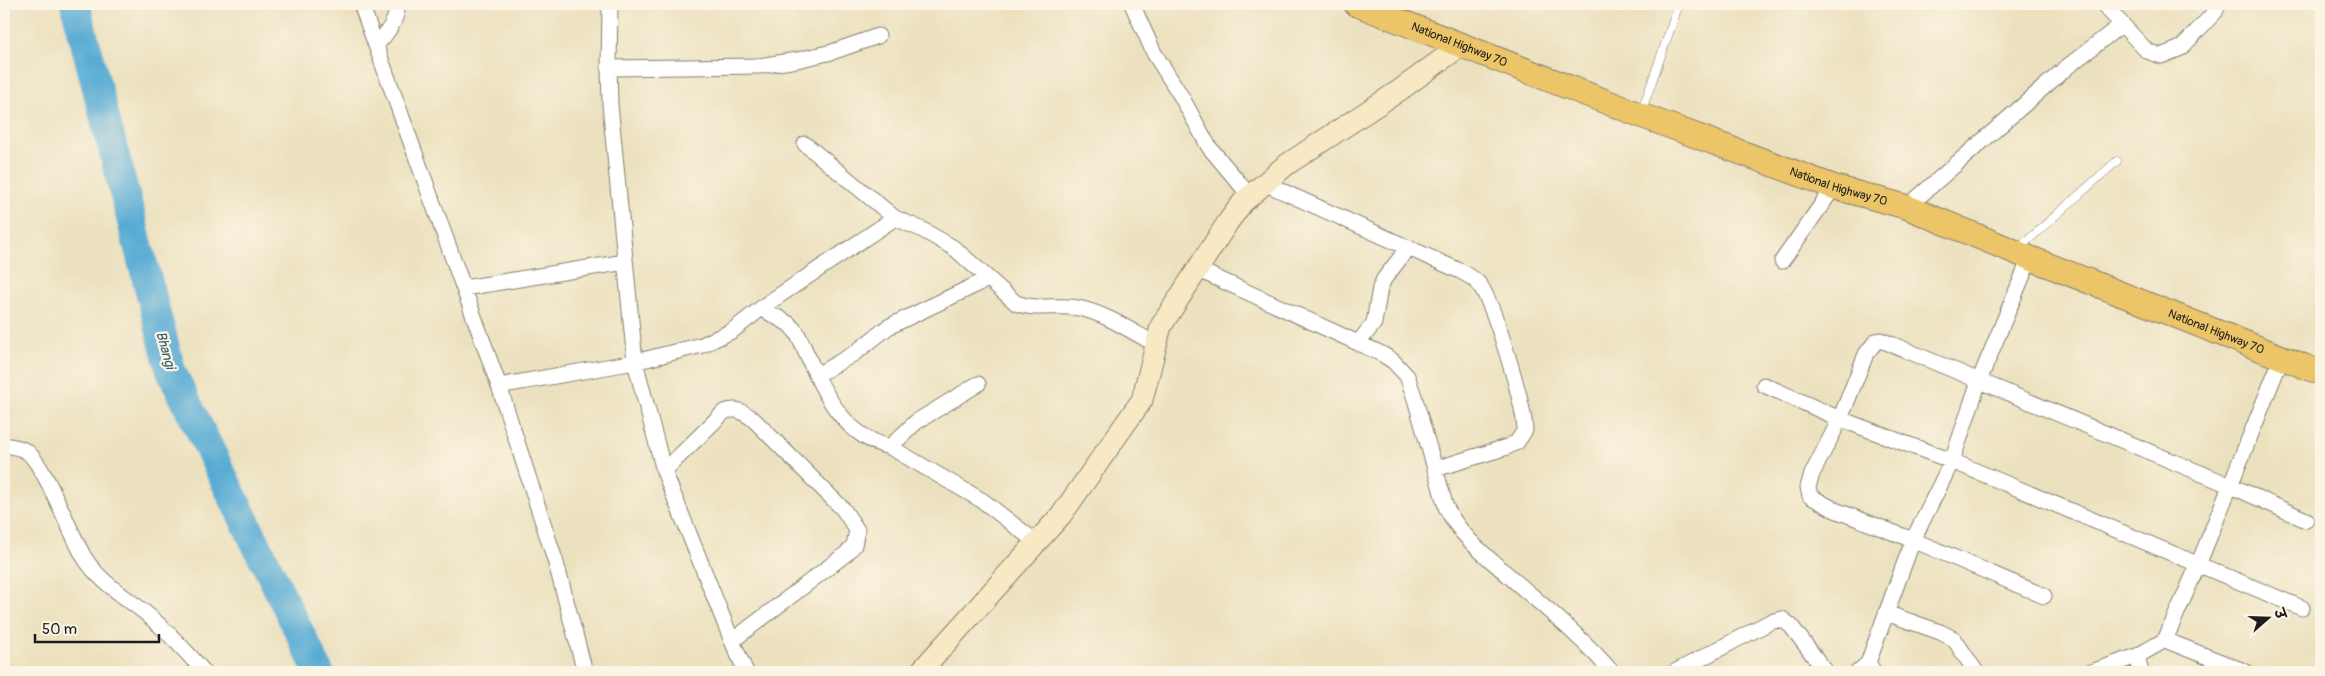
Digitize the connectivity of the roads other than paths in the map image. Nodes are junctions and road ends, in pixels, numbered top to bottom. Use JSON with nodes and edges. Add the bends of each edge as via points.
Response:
{"nodes":[{"id":1,"x":361,"y":4,"type":"edge"},
{"id":2,"x":398,"y":4,"type":"edge"},
{"id":3,"x":610,"y":4,"type":"edge"},
{"id":4,"x":1132,"y":4,"type":"edge"},
{"id":5,"x":1356,"y":4,"type":"edge"},
{"id":6,"x":1679,"y":4,"type":"edge"},
{"id":7,"x":2103,"y":4,"type":"edge"},
{"id":8,"x":2218,"y":4,"type":"edge"},
{"id":9,"x":2121,"y":25,"type":"junction"},
{"id":10,"x":878,"y":36,"type":"dead end"},
{"id":11,"x":1463,"y":44,"type":"junction"},
{"id":12,"x":376,"y":45,"type":"junction"},
{"id":13,"x":608,"y":68,"type":"junction"},
{"id":14,"x":1640,"y":115,"type":"junction"},
{"id":15,"x":805,"y":144,"type":"dead end"},
{"id":16,"x":2117,"y":161,"type":"dead end"},
{"id":17,"x":1834,"y":187,"type":"junction"},
{"id":18,"x":1257,"y":190,"type":"junction"},
{"id":19,"x":1906,"y":207,"type":"junction"},
{"id":20,"x":895,"y":218,"type":"junction"},
{"id":21,"x":1408,"y":248,"type":"junction"},
{"id":22,"x":2023,"y":255,"type":"junction"},
{"id":23,"x":1782,"y":261,"type":"dead end"},
{"id":24,"x":626,"y":262,"type":"junction"},
{"id":25,"x":1199,"y":270,"type":"junction"},
{"id":26,"x":988,"y":279,"type":"junction"},
{"id":27,"x":464,"y":288,"type":"junction"},
{"id":28,"x":762,"y":308,"type":"junction"},
{"id":29,"x":1358,"y":343,"type":"junction"},
{"id":30,"x":1155,"y":344,"type":"junction"},
{"id":31,"x":2282,"y":357,"type":"junction"},
{"id":32,"x":635,"y":362,"type":"junction"},
{"id":33,"x":2321,"y":373,"type":"edge"},
{"id":34,"x":817,"y":375,"type":"junction"},
{"id":35,"x":1979,"y":381,"type":"junction"},
{"id":36,"x":978,"y":384,"type":"dead end"},
{"id":37,"x":1764,"y":385,"type":"dead end"},
{"id":38,"x":499,"y":386,"type":"junction"},
{"id":39,"x":1840,"y":419,"type":"junction"},
{"id":40,"x":4,"y":445,"type":"edge"},
{"id":41,"x":890,"y":447,"type":"junction"},
{"id":42,"x":1952,"y":461,"type":"junction"},
{"id":43,"x":1435,"y":469,"type":"junction"},
{"id":44,"x":664,"y":471,"type":"junction"},
{"id":45,"x":2229,"y":485,"type":"junction"},
{"id":46,"x":2306,"y":520,"type":"dead end"},
{"id":47,"x":1913,"y":540,"type":"junction"},
{"id":48,"x":1036,"y":542,"type":"junction"},
{"id":49,"x":2198,"y":565,"type":"junction"},
{"id":50,"x":2044,"y":596,"type":"dead end"},
{"id":51,"x":2302,"y":608,"type":"dead end"},
{"id":52,"x":1886,"y":613,"type":"junction"},
{"id":53,"x":2165,"y":640,"type":"junction"},
{"id":54,"x":732,"y":641,"type":"junction"},
{"id":55,"x":2137,"y":656,"type":"junction"},
{"id":56,"x":1867,"y":669,"type":"edge"},
{"id":57,"x":204,"y":672,"type":"edge"},
{"id":58,"x":585,"y":672,"type":"edge"},
{"id":59,"x":746,"y":672,"type":"edge"},
{"id":60,"x":920,"y":672,"type":"edge"},
{"id":61,"x":1612,"y":672,"type":"edge"},
{"id":62,"x":1675,"y":672,"type":"edge"},
{"id":63,"x":1826,"y":672,"type":"edge"},
{"id":64,"x":1976,"y":672,"type":"edge"},
{"id":65,"x":2091,"y":672,"type":"edge"},
{"id":66,"x":2141,"y":672,"type":"edge"},
{"id":67,"x":2246,"y":672,"type":"edge"}],
"edges":[{"from":1,"to":12,"type":"street"},
{"from":2,"to":12,"type":"street","via":[[398,12]]},
{"from":3,"to":13,"type":"street"},
{"from":4,"to":18,"type":"street","via":[[1154,53],[1209,147]]},
{"from":5,"to":11,"type":"main road","name":"National Highway 70"},
{"from":6,"to":14,"type":"lane"},
{"from":7,"to":9,"type":"street"},
{"from":8,"to":9,"type":"street","via":[[2215,12],[2181,48],[2161,56],[2147,51]]},
{"from":9,"to":19,"type":"street"},
{"from":10,"to":13,"type":"street","via":[[797,60],[759,66]]},
{"from":11,"to":14,"type":"main road","name":"National Highway 70"},
{"from":11,"to":18,"type":"main road","via":[[1286,165]]},
{"from":12,"to":27,"type":"street"},
{"from":13,"to":24,"type":"street"},
{"from":14,"to":17,"type":"main road","name":"National Highway 70"},
{"from":15,"to":20,"type":"street"},
{"from":16,"to":22,"type":"lane"},
{"from":17,"to":19,"type":"main road","name":"National Highway 70"},
{"from":17,"to":23,"type":"street"},
{"from":18,"to":21,"type":"street"},
{"from":18,"to":25,"type":"main road","via":[[1228,222]]},
{"from":19,"to":22,"type":"main road","name":"National Highway 70"},
{"from":20,"to":26,"type":"street","via":[[954,248]]},
{"from":20,"to":28,"type":"street"},
{"from":21,"to":29,"type":"street","via":[[1384,279],[1374,323]]},
{"from":21,"to":43,"type":"street","via":[[1460,271],[1479,284],[1508,360],[1525,423],[1523,436],[1517,442]]},
{"from":22,"to":31,"type":"main road","name":"National Highway 70"},
{"from":22,"to":35,"type":"street"},
{"from":24,"to":27,"type":"street"},
{"from":24,"to":32,"type":"street"},
{"from":25,"to":29,"type":"street"},
{"from":25,"to":30,"type":"main road","via":[[1165,320]]},
{"from":26,"to":30,"type":"street","via":[[1016,303],[1087,310]]},
{"from":26,"to":34,"type":"street","via":[[888,328],[856,353]]},
{"from":27,"to":38,"type":"street"},
{"from":28,"to":32,"type":"street","via":[[732,331],[702,345]]},
{"from":28,"to":34,"type":"street","via":[[793,327]]},
{"from":29,"to":43,"type":"street","via":[[1393,361],[1406,376]]},
{"from":30,"to":48,"type":"main road","via":[[1142,400],[1062,514]]},
{"from":31,"to":33,"type":"main road","name":"National Highway 70"},
{"from":31,"to":45,"type":"street"},
{"from":32,"to":38,"type":"street"},
{"from":32,"to":44,"type":"street"},
{"from":34,"to":41,"type":"street","via":[[834,408],[845,421],[869,439]]},
{"from":35,"to":39,"type":"street","via":[[1880,340],[1866,354]]},
{"from":35,"to":42,"type":"street"},
{"from":35,"to":45,"type":"street"},
{"from":36,"to":41,"type":"street","via":[[916,422]]},
{"from":37,"to":39,"type":"street"},
{"from":38,"to":58,"type":"street","via":[[556,563]]},
{"from":39,"to":42,"type":"street"},
{"from":39,"to":47,"type":"street","via":[[1812,474],[1808,488],[1810,496],[1835,510]]},
{"from":40,"to":57,"type":"street","via":[[26,451],[36,462],[82,552],[102,579],[172,637]]},
{"from":41,"to":48,"type":"street","via":[[983,501]]},
{"from":42,"to":47,"type":"street"},
{"from":42,"to":49,"type":"street"},
{"from":43,"to":61,"type":"street","via":[[1446,507],[1461,532]]},
{"from":44,"to":54,"type":"street"},
{"from":44,"to":54,"type":"street","via":[[724,412],[732,409],[741,411],[844,509],[857,530],[854,545],[847,553]]},
{"from":45,"to":46,"type":"street"},
{"from":45,"to":49,"type":"street"},
{"from":47,"to":50,"type":"street"},
{"from":47,"to":52,"type":"street"},
{"from":48,"to":60,"type":"main road"},
{"from":49,"to":51,"type":"street"},
{"from":49,"to":53,"type":"street"},
{"from":52,"to":56,"type":"street"},
{"from":52,"to":64,"type":"street","via":[[1954,639]]},
{"from":53,"to":55,"type":"street"},
{"from":53,"to":67,"type":"street"},
{"from":54,"to":59,"type":"street"},
{"from":55,"to":65,"type":"street"},
{"from":55,"to":66,"type":"street"},
{"from":62,"to":63,"type":"street","via":[[1782,618]]}]}
